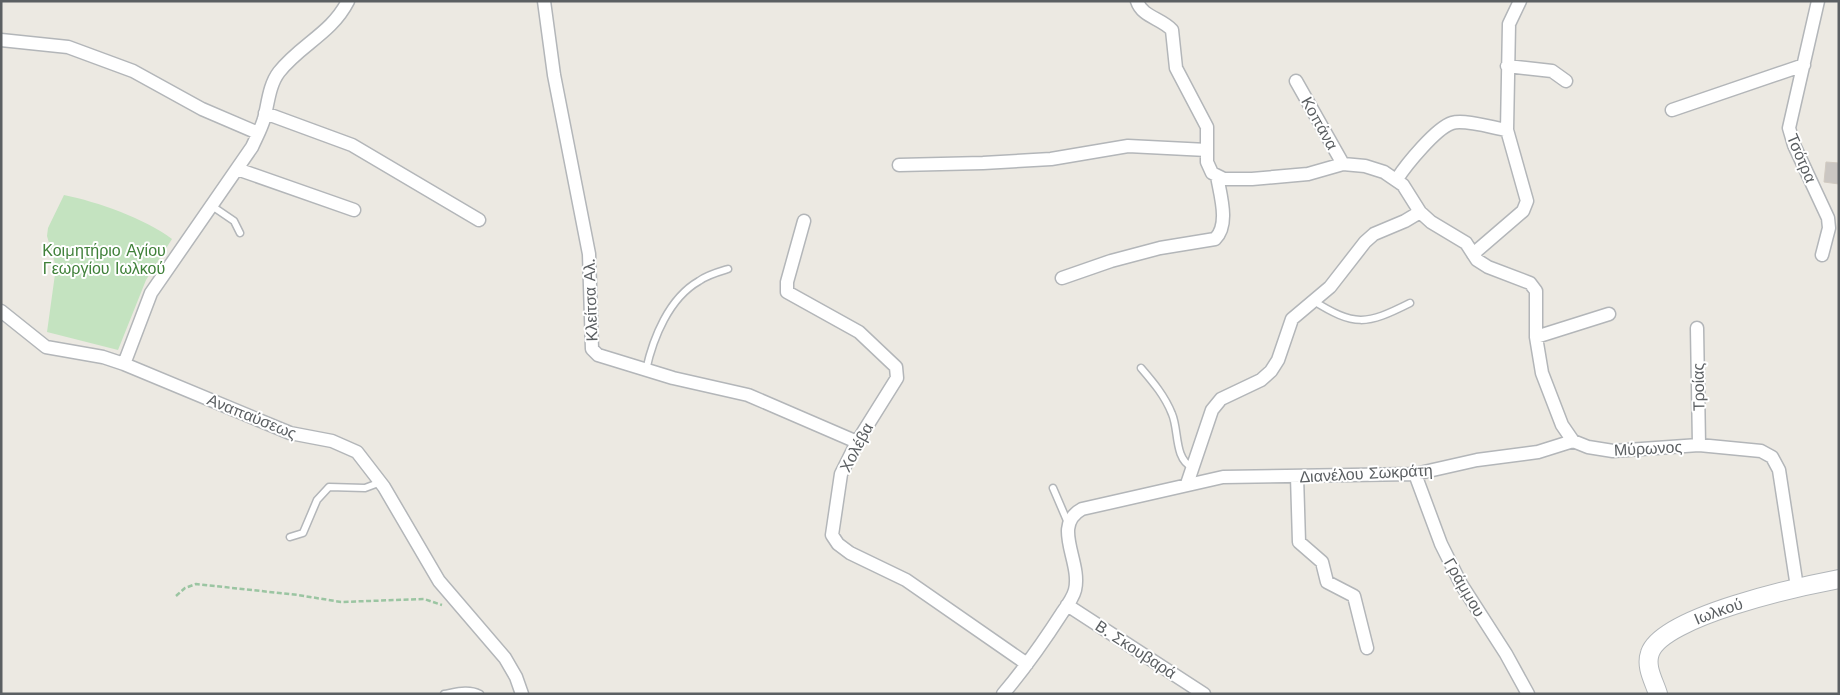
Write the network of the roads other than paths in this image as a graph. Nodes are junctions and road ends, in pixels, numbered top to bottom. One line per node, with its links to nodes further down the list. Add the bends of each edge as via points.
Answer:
1 (348, 1): 12 (street, via 330,28 277,74)
2 (544, 1): 40 (street, Κλείτσα Αλ., via 554,75 589,254 592,349 598,355)
3 (1137, 1): 15 (street, via 1142,11 1172,30 1176,68 1205,120)
4 (1520, 1): 8 (street, via 1509,24)
5 (1818, 1): 7 (street, Τσότρα)
6 (1, 40): 14 (street, via 68,47 133,71 202,109)
7 (1804, 65): 11 (street); 26 (street, Τσότρα, via 1790,117 1790,134)
8 (1507, 66): 10 (street, via 1552,71); 13 (street)
9 (1296, 81): 17 (street, Κοπάνα)
10 (1566, 81)
11 (1672, 110)
12 (265, 113): 14 (street); 24 (street, via 352,145)
13 (1507, 130): 20 (street, via 1452,123 1412,158); 28 (street, via 1527,201 1523,211)
14 (258, 133): 18 (street)
15 (1207, 150): 16 (street, via 1128,146 1051,158); 19 (street, via 1209,169)
16 (899, 164)
17 (1343, 164): 19 (street, via 1294,175 1231,179); 20 (street, via 1376,169)
18 (237, 169): 21 (street); 22 (street)
19 (1217, 176): 31 (street, via 1222,223 1221,232 1215,239 1160,248)
20 (1397, 179): 23 (street)
21 (212, 206): 27 (lane, via 234,221); 38 (street, via 151,293)
22 (354, 210)
23 (1420, 212): 28 (street, via 1437,227 1464,241); 32 (street, via 1374,234 1330,287)
24 (479, 220)
25 (804, 221): 42 (street, Χολέβα, via 787,292 852,326 898,369 897,378)
26 (1834, 230): 29 (street, Τσότρα)
27 (240, 233)
28 (1473, 254): 37 (street, via 1484,264 1521,278 1534,287)
29 (1822, 255)
30 (728, 269): 40 (lane, via 698,281 682,295 656,337)
31 (1062, 278)
32 (1312, 300): 33 (lane, via 1341,317 1366,320 1380,318); 44 (street, via 1292,319 1271,371 1214,406)
33 (1410, 303)
34 (1, 311): 38 (street, Αναπαύσεως, via 46,347)
35 (1609, 314): 37 (street)
36 (1697, 328): 43 (street, Τροίας)
37 (1536, 337): 41 (street, via 1539,362 1550,395)
38 (124, 364): 47 (street, Αναπαύσεως, via 290,433 347,446 364,460)
39 (1141, 368): 44 (lane, via 1167,401 1180,454)
40 (646, 370): 42 (street, Κλείτσα Αλ., via 748,395)
41 (1573, 441): 43 (street, Μύρωνος, via 1588,447 1623,451); 45 (street, Διανέλου Σωκράτη, via 1538,452 1477,460)
42 (858, 442): 56 (street, Χολέβα, via 839,481 831,530 834,540 850,553 906,580)
43 (1699, 446): 53 (street, Μύρωνος, via 1761,451 1776,460)
44 (1192, 467): 48 (street)
45 (1415, 474): 46 (street, Διανέλου Σωκράτη); 62 (street, Γράμμου, via 1441,544 1461,584)
46 (1297, 476): 48 (street, Διανέλου Σωκράτη, via 1237,476); 55 (street, via 1299,542 1322,562 1326,582 1354,596)
47 (381, 482): 51 (lane, via 365,488 329,487 316,500 303,533); 59 (street, Αναπαύσεως, via 427,563 505,658)
48 (1187, 484): 50 (street, Διανέλου Σωκράτη, via 1082,509)
49 (1053, 488): 50 (lane)
50 (1068, 523): 54 (street, via 1077,575 1075,591)
51 (290, 537)
52 (1839, 579): 53 (main road, Ιωλκού)
53 (1797, 587): 63 (main road, Ιωλκού, via 1702,617 1661,638 1651,650 1648,663)
54 (1067, 604): 56 (street); 61 (street, Β. Σκουβαρά)
55 (1367, 648)
56 (1027, 664): 60 (street)
57 (444, 694): 58 (lane, via 474,691)
58 (480, 694)
59 (522, 694)
60 (1003, 694)
61 (1204, 694)
62 (1528, 694)
63 (1658, 694)

